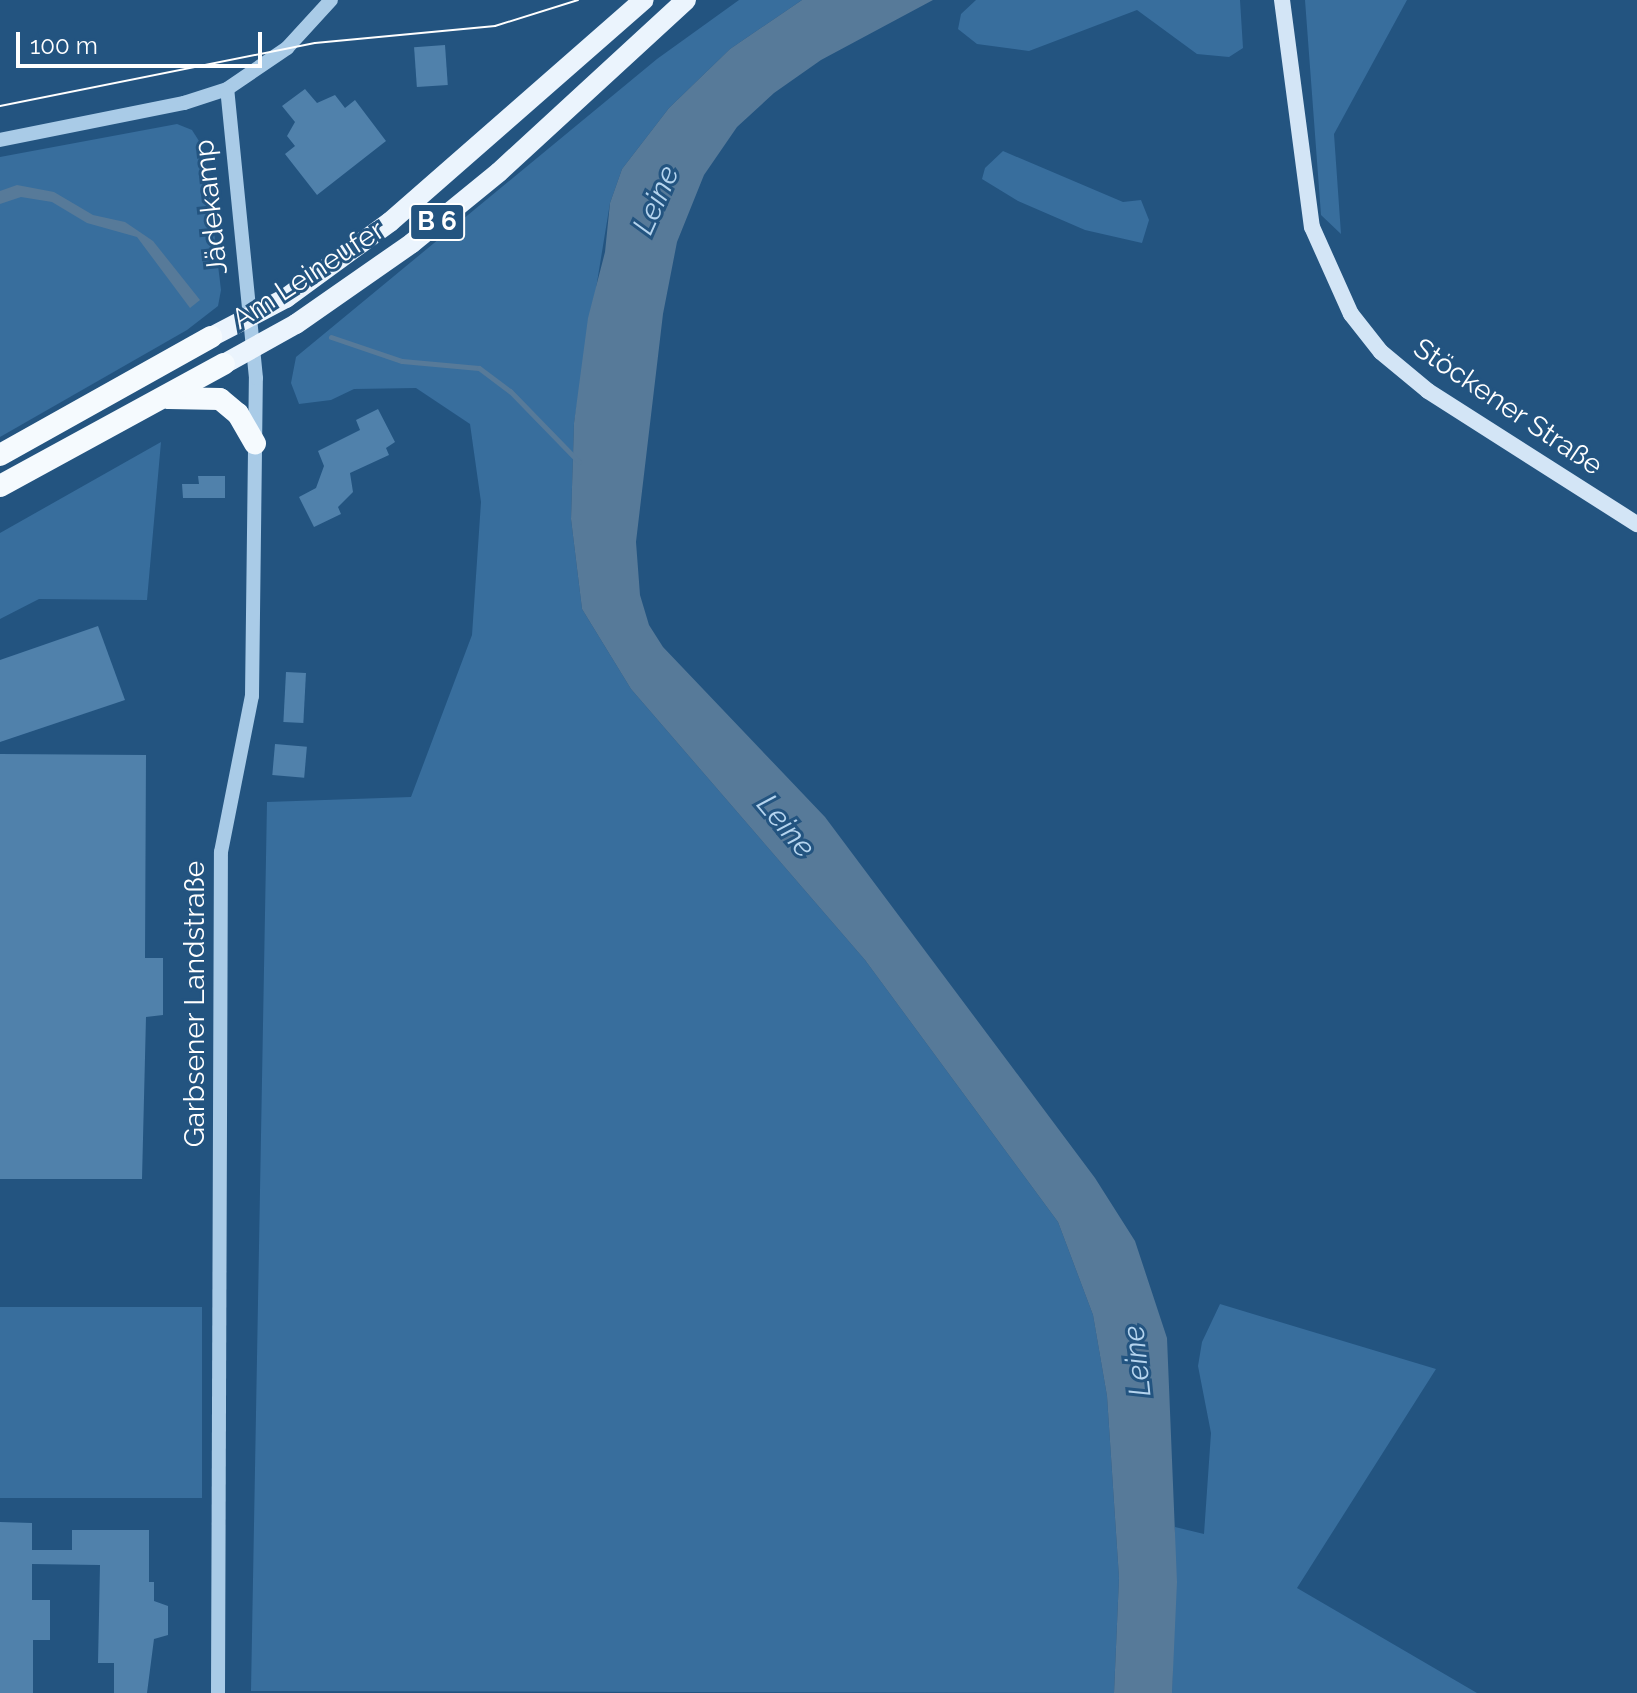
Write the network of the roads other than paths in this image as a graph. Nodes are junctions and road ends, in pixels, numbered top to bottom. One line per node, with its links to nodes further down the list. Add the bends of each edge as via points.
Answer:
1 (331, 0): 5 (street, Jädekamp, via 287,48)
2 (644, 0): 7 (main road, Am Leineufer / B 6, via 390,222)
3 (686, 0): 9 (main road, Am Leineufer / B 6, via 499,172 412,243)
4 (1282, 0): 15 (main road, Stöckener Straße, via 1312,227 1351,314 1381,352 1428,391)
5 (227, 89): 6 (street, Jädekamp, via 184,103); 7 (street, Jädekamp)
6 (0, 140)
7 (249, 318): 8 (main road, Am Leineufer / B 6); 9 (street, Garbsener Landstraße)
8 (211, 337): 13 (highway, Am Leineufer / B 6)
9 (254, 348): 10 (main road, Am Leineufer / B 6); 12 (street, Garbsener Landstraße)
10 (224, 364): 11 (highway, Am Leineufer / B 6)
11 (160, 399): 12 (highway, via 220,399 238,414); 14 (highway, Am Leineufer / B 6)
12 (255, 443): 16 (street, Garbsener Landstraße, via 252,696 221,852)
13 (0, 455)
14 (0, 486)
15 (1637, 524)
16 (218, 1693)

